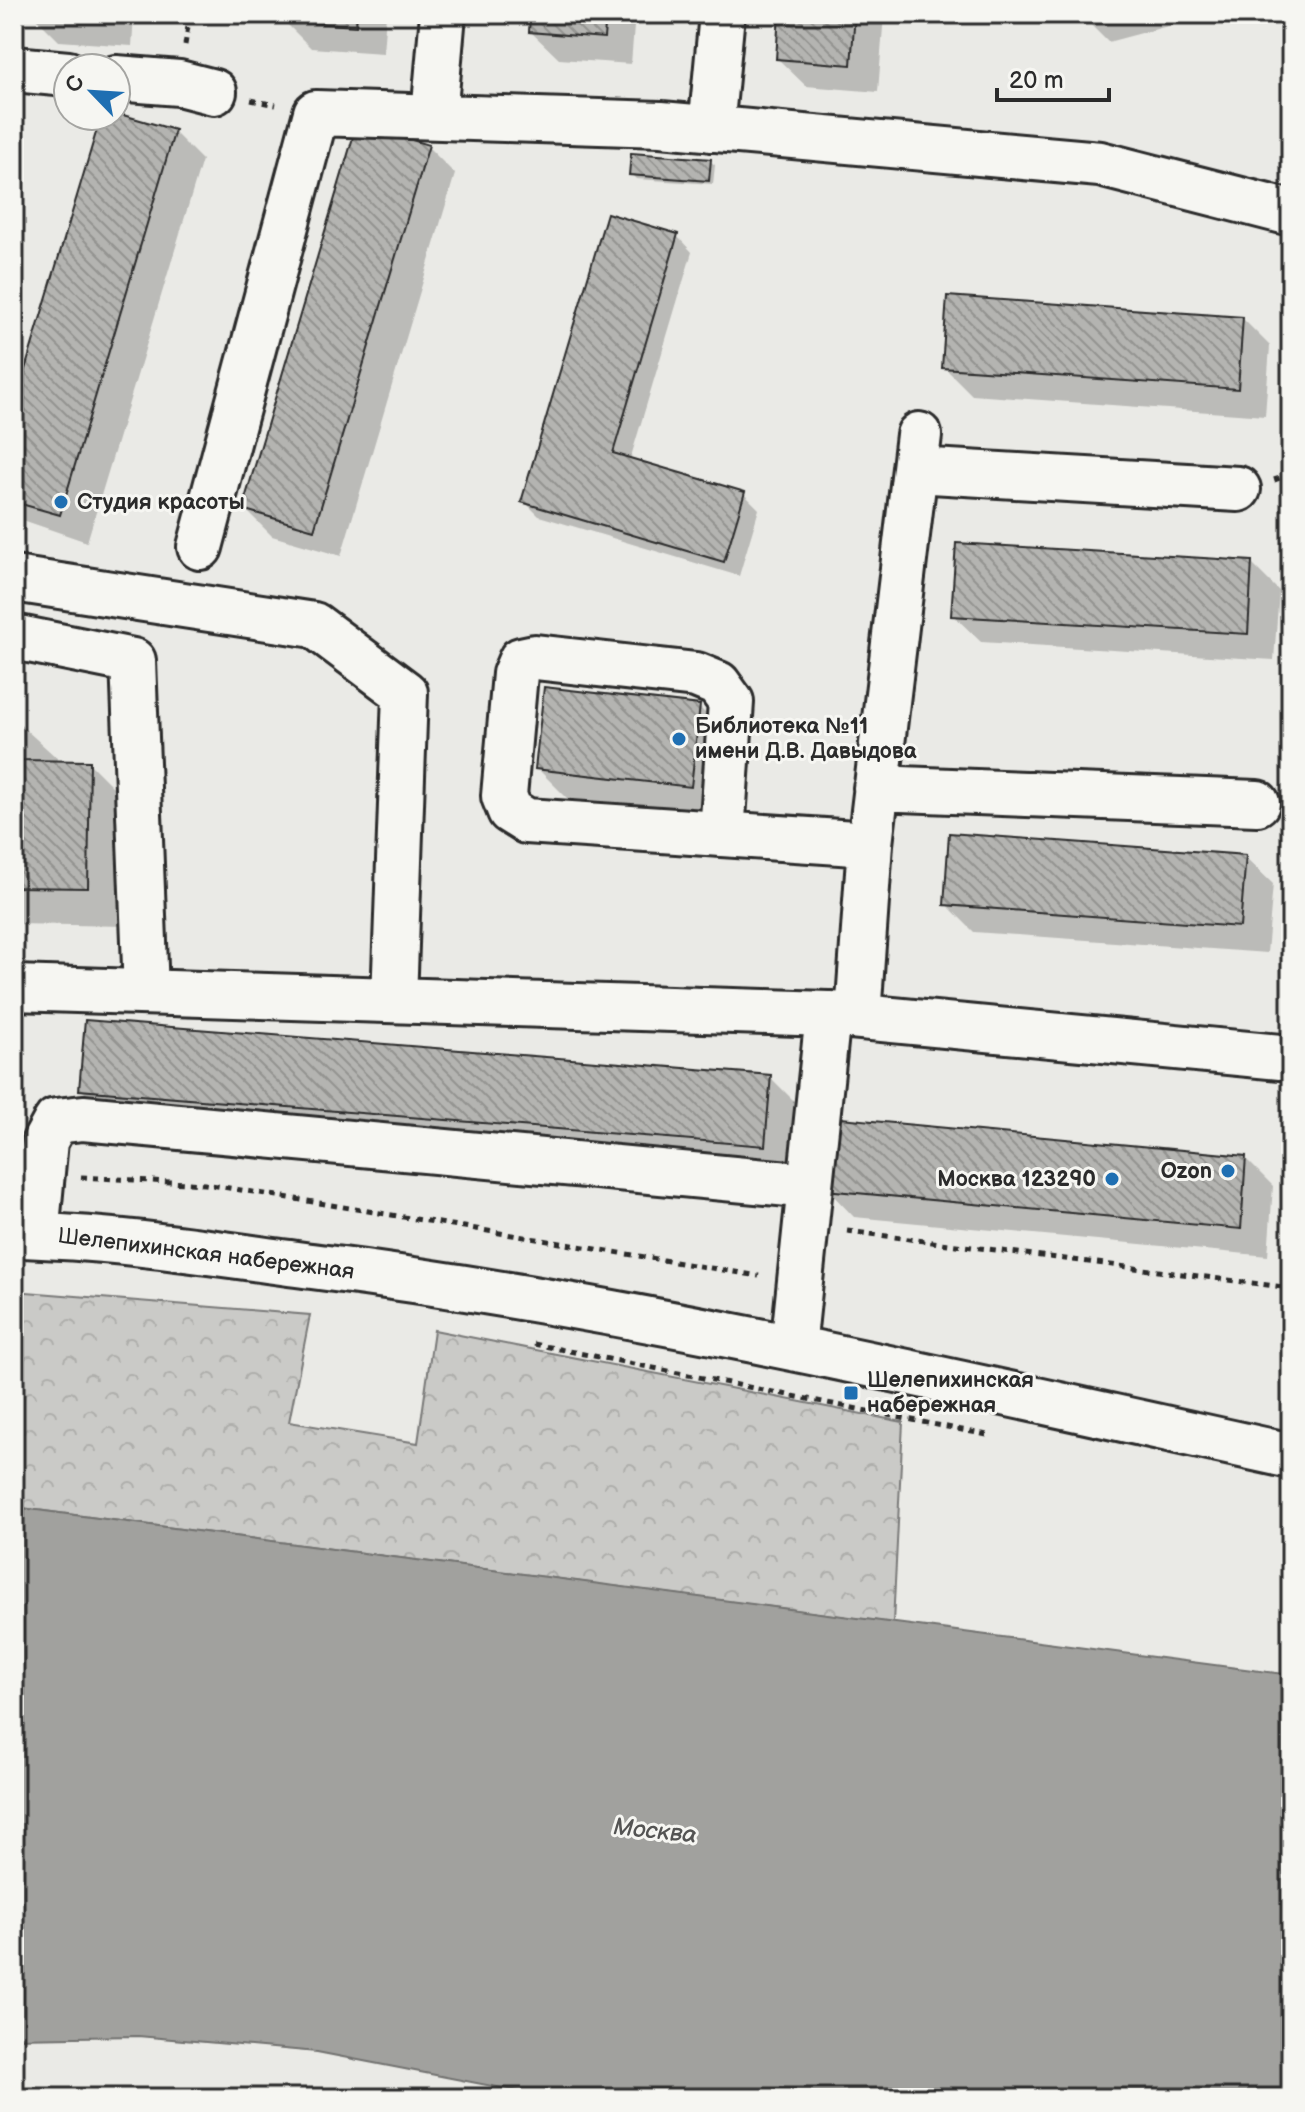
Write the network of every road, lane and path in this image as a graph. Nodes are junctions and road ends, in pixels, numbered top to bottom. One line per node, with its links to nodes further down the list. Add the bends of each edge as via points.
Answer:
1 (443, 14): 8 (street)
2 (722, 14): 9 (street)
3 (14, 69): 4 (street)
4 (52, 73)
5 (132, 79): 6 (street)
6 (214, 92): 7 (path)
7 (316, 113): 8 (street); 12 (street)
8 (434, 116): 9 (street)
9 (711, 129): 10 (street, via 1100,164)
10 (1291, 213)
11 (1238, 489): 15 (street, via 917,452)
12 (200, 547)
13 (14, 579): 21 (street, via 314,625 405,693)
14 (14, 637): 20 (street, via 133,661)
15 (876, 788): 16 (street); 18 (street)
16 (1257, 803)
17 (722, 834): 17 (street, via 526,821 510,811 504,796 515,674 521,660 535,657 696,675 718,684 731,702); 18 (street)
18 (870, 844): 22 (street)
19 (14, 988): 20 (street)
20 (146, 992): 21 (street)
21 (394, 1000): 22 (street)
22 (843, 1015): 23 (street); 25 (street)
23 (1291, 1058)
24 (41, 1175): 25 (street, via 45,1141 56,1121 83,1118); 26 (street); 27 (path, via 205,1184)
25 (808, 1206): 27 (street); 28 (path)
26 (25, 1235): 30 (street, Шелепихинская набережная, via 80,1236 441,1283)
27 (800, 1281): 30 (street)
28 (1291, 1288)
29 (531, 1344): 31 (path)
30 (793, 1348): 32 (street, Шелепихинская набережная)
31 (992, 1436)
32 (1291, 1456)
33 (14, 2093): 34 (path)
34 (119, 2098)
35 (337, 2098): 36 (path)
36 (349, 2098)

